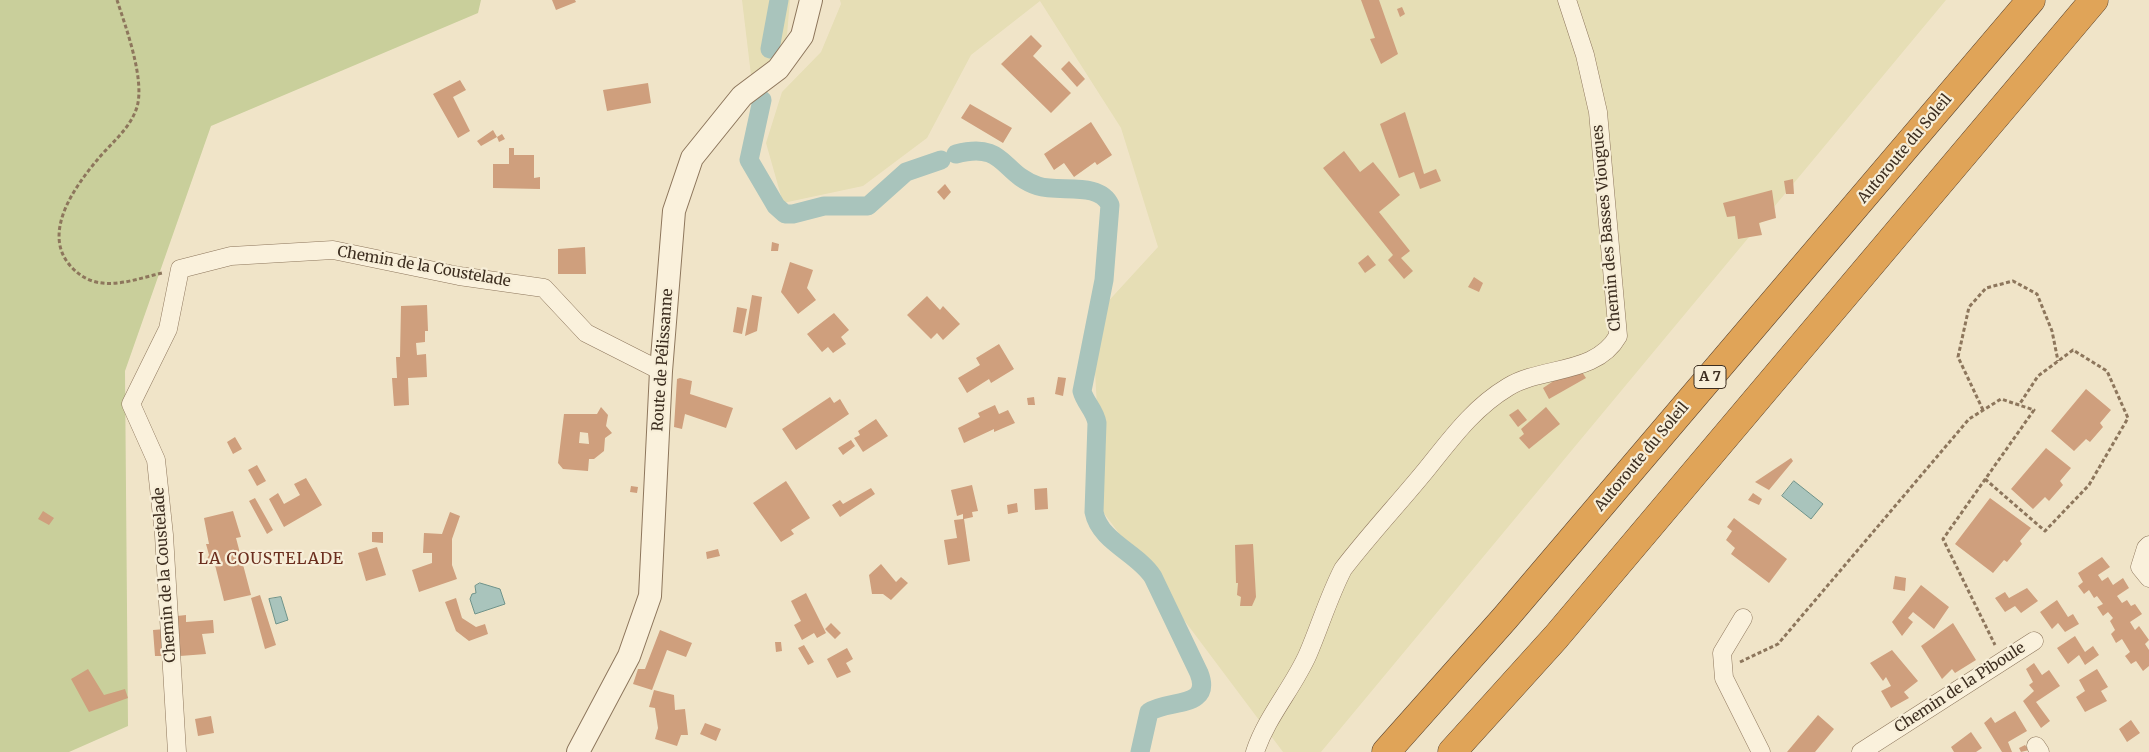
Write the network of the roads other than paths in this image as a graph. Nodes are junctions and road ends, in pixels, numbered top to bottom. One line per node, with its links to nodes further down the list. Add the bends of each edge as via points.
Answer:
1 (811, 0): 5 (street, Route de Pélissanne, via 802,36 778,70 742,96 692,158 674,211)
2 (1567, 0): 12 (street, Chemin des Basses Viougues, via 1585,55 1598,112 1618,336 1612,346 1591,360 1509,386 1460,426 1343,569 1332,589 1308,654)
3 (2032, 0): 13 (highway, Autoroute du Soleil / A 7, via 1505,618)
4 (2094, 0): 14 (highway, via 1556,638)
5 (661, 371): 10 (street, Chemin de la Coustelade, via 586,333 544,288 459,276 333,250 231,256 180,269 168,329 131,404 156,460 164,536); 11 (street, Route de Pélissanne, via 650,596 629,656)
6 (2149, 545): 7 (street, via 2140,567)
7 (2149, 578)
8 (1744, 618): 15 (street, via 1722,653 1724,678)
9 (2034, 641): 16 (street, Chemin de la Piboule)
10 (177, 752)
11 (578, 752)
12 (1255, 752)
13 (1386, 752)
14 (1452, 752)
15 (1761, 752)
16 (1861, 752)

